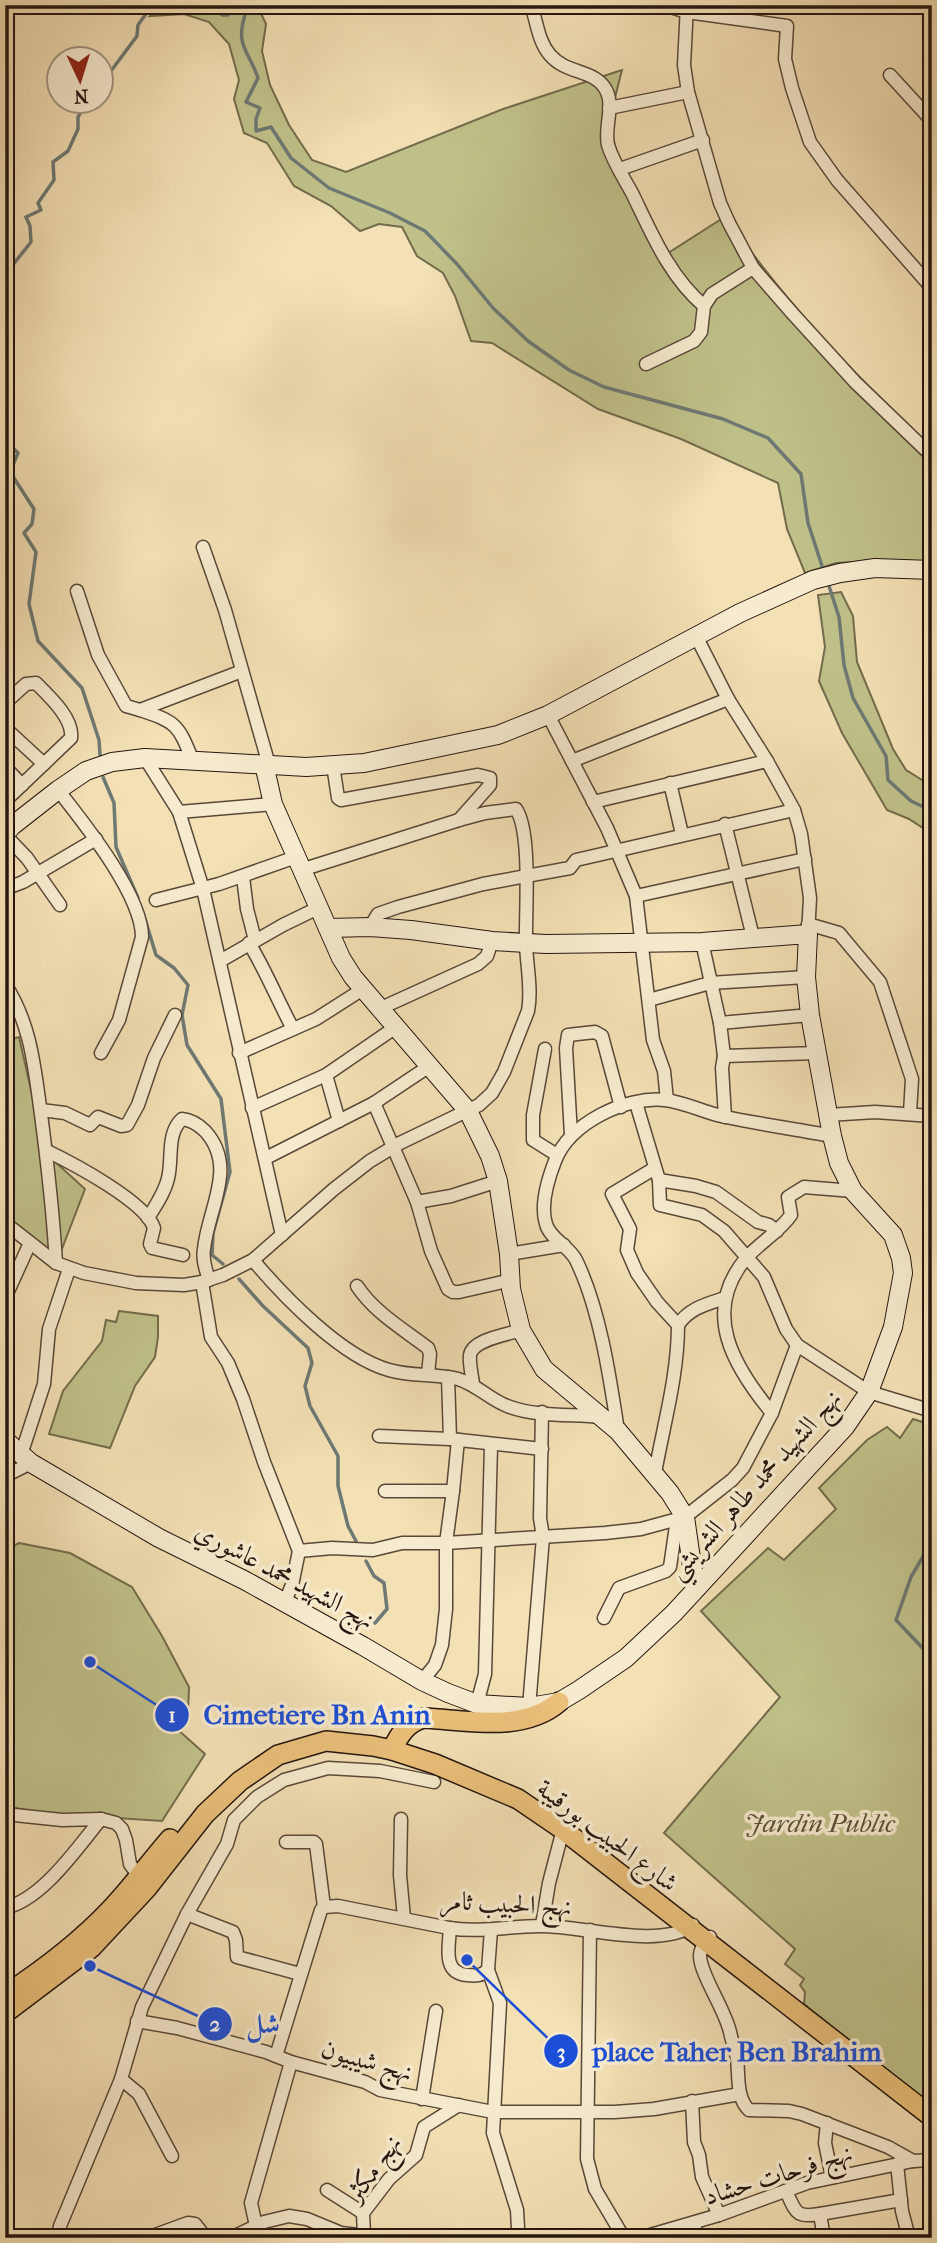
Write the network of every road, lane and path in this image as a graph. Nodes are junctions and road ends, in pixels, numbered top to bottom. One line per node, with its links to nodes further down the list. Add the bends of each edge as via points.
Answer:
1 (531, 5): 6 (street, via 550,55 563,67 599,80 608,94)
2 (664, 5): 3 (street)
3 (687, 8): 5 (street, via 684,65); 11 (street, via 786,26 785,58 810,142 837,180)
4 (890, 75): 7 (street)
5 (688, 92): 6 (street); 8 (street)
6 (609, 108): 9 (street, via 606,133)
7 (932, 121)
8 (703, 140): 9 (street); 10 (street, via 720,203)
9 (620, 169): 12 (street, via 663,256 686,291)
10 (753, 268): 12 (street, via 712,295); 14 (street, via 855,382)
11 (932, 288)
12 (704, 306): 13 (street, via 699,337)
13 (646, 364)
14 (932, 456)
15 (203, 547): 19 (street)
16 (932, 570): 18 (street, via 875,568 813,580)
17 (77, 592): 22 (street, via 109,678 126,706)
18 (695, 636): 20 (street); 23 (street)
19 (242, 671): 22 (street); 30 (street)
20 (727, 699): 27 (street); 28 (street)
21 (5, 703): 29 (street, via 26,684 36,683 64,716 71,738)
22 (140, 710): 26 (street, via 177,726)
23 (548, 716): 27 (street); 31 (street, via 477,740 365,763)
24 (5, 728): 29 (street)
25 (145, 758): 26 (street); 35 (street, via 86,771); 40 (street)
26 (192, 759): 30 (street)
27 (572, 761): 37 (street)
28 (767, 761): 33 (street); 39 (street)
29 (44, 764): 34 (street)
30 (266, 764): 31 (street); 38 (street)
31 (333, 765): 41 (street, via 341,800 478,775 490,778 490,785)
32 (5, 767): 34 (street)
33 (670, 783): 37 (street); 44 (street)
34 (22, 785): 36 (street)
35 (58, 790): 43 (street); 45 (street)
36 (5, 802)
37 (593, 802): 46 (street)
38 (273, 804): 40 (street); 48 (street)
39 (794, 810): 42 (street); 47 (street)
40 (179, 812): 54 (street)
41 (459, 820): 48 (street); 50 (street, via 516,809)
42 (724, 824): 44 (street); 51 (street)
43 (5, 834): 49 (street)
44 (682, 834): 46 (street)
45 (96, 839): 49 (street); 81 (street, via 137,908 142,928 119,1020)
46 (617, 850): 50 (street, via 576,860 570,869); 55 (street)
47 (805, 859): 51 (street); 61 (street)
48 (299, 863): 52 (street); 58 (street)
49 (38, 872): 53 (street); 57 (street)
50 (527, 875): 59 (street, via 398,906 378,914); 67 (street)
51 (737, 875): 55 (street); 62 (street)
52 (243, 877): 54 (street); 64 (street)
53 (5, 889)
54 (203, 889): 56 (street); 68 (street)
55 (636, 896): 65 (street)
56 (156, 900)
57 (60, 905)
58 (318, 908): 60 (street); 64 (street)
59 (370, 927): 60 (street); 63 (street)
60 (328, 928): 72 (street, via 341,958)
61 (808, 929): 62 (street); 69 (street, نهج الشهيد محمد طاهر الشريشي); 94 (street, via 839,933 883,987 912,1079)
62 (753, 937): 66 (street)
63 (492, 941): 67 (street); 74 (street, via 487,956 478,964)
64 (252, 942): 68 (street); 79 (street)
65 (640, 942): 66 (street); 67 (street); 73 (street)
66 (702, 942): 70 (street)
67 (526, 943): 93 (street, via 528,1011 492,1093)
68 (220, 961): 82 (street)
69 (806, 977): 70 (street); 76 (street, نهج الشهيد محمد طاهر الشريشي)
70 (710, 983): 73 (street); 77 (street)
71 (5, 985): 92 (street, via 30,1037)
72 (363, 989): 74 (street); 79 (street)
73 (649, 1000): 87 (street)
74 (381, 1008): 78 (street)
75 (175, 1015): 92 (street, via 127,1125 98,1117 90,1125 65,1113)
76 (810, 1015): 77 (street); 83 (street, نهج الشهيد محمد طاهر الشريشي)
77 (720, 1023): 84 (street)
78 (396, 1027): 85 (street); 86 (street)
79 (293, 1029): 82 (street)
80 (545, 1049): 103 (street, via 533,1115 534,1140)
81 (101, 1053)
82 (239, 1053): 91 (street)
83 (818, 1053): 84 (street); 95 (street, نهج الشهيد محمد طاهر الشريشي)
84 (724, 1056): 97 (street)
85 (430, 1065): 89 (street); 93 (street)
86 (326, 1075): 91 (street); 98 (street)
87 (667, 1100): 88 (street); 97 (street)
88 (636, 1102): 90 (street); 105 (street)
89 (374, 1103): 98 (street); 101 (street)
90 (621, 1107): 99 (street, via 584,1123); 99 (street, via 602,1036 594,1032 568,1035)
91 (252, 1108): 104 (street)
92 (41, 1110): 102 (street)
93 (468, 1111): 101 (street); 106 (street)
94 (910, 1113): 95 (street); 96 (street)
95 (828, 1115): 100 (street, نهج الشهيد محمد طاهر الشريشي)
96 (932, 1116)
97 (725, 1117): 100 (street)
98 (339, 1121): 104 (street)
99 (571, 1135): 103 (street)
100 (832, 1136): 107 (street, نهج الشهيد محمد طاهر الشريشي)
101 (393, 1146): 108 (street); 112 (street)
102 (47, 1151): 109 (street, via 128,1199); 119 (street)
103 (557, 1155): 114 (street, via 544,1213 547,1227)
104 (266, 1158): 112 (street)
105 (657, 1174): 111 (street, via 716,1192); 117 (street, via 660,1205 702,1215); 126 (street, via 612,1194 630,1229 627,1250 638,1273)
106 (498, 1181): 108 (street); 115 (street)
107 (853, 1191): 111 (street, via 798,1188 788,1197 790,1215); 132 (street, نهج الشهيد محمد طاهر الشريشي, via 893,1235 903,1273 892,1328)
108 (416, 1202): 121 (street, via 448,1289 459,1292)
109 (148, 1218): 116 (street, via 154,1228 151,1246); 122 (street, via 166,1184 175,1129 182,1119 190,1120 214,1141 222,1164 203,1252)
110 (6, 1227): 113 (street)
111 (777, 1231): 117 (street)
112 (282, 1235): 118 (street)
113 (30, 1242): 119 (street); 124 (street)
114 (564, 1245): 115 (street); 137 (street, via 587,1287)
115 (509, 1254): 121 (street)
116 (183, 1255)
117 (748, 1257): 125 (street); 128 (street, via 769,1287)
118 (253, 1260): 122 (street); 129 (street, via 297,1308 360,1357 391,1371)
119 (56, 1263): 120 (street)
120 (69, 1269): 122 (street, via 136,1283); 143 (street, via 49,1329 44,1384)
121 (511, 1280): 127 (street)
122 (206, 1281): 152 (street, via 211,1336 243,1399)
123 (357, 1286): 129 (street, via 428,1348)
124 (5, 1298)
125 (725, 1298): 126 (street, via 694,1309); 135 (street, via 724,1325 735,1360)
126 (678, 1325): 144 (street, via 673,1389)
127 (521, 1330): 131 (street, via 473,1347); 136 (street, via 544,1369)
128 (797, 1345): 132 (street); 135 (street)
129 (428, 1374): 130 (street)
130 (448, 1377): 131 (street); 140 (street)
131 (474, 1384): 134 (street, via 507,1406)
132 (869, 1392): 133 (street); 155 (street, نهج الشهيد محمد طاهر الشريشي, via 837,1436)
133 (932, 1410)
134 (542, 1412): 136 (street); 142 (street)
135 (772, 1413): 148 (street, via 743,1468)
136 (601, 1417): 137 (street)
137 (618, 1431): 144 (street)
138 (379, 1436): 140 (street)
139 (5, 1440): 143 (street, نهج الشهيد محمد عاشوري)
140 (454, 1440): 141 (street); 147 (street)
141 (491, 1445): 142 (street); 150 (street)
142 (542, 1449): 149 (street)
143 (26, 1459): 145 (street); 156 (street, نهج الشهيد محمد عاشوري, via 159,1538)
144 (655, 1473): 148 (street)
145 (5, 1476)
146 (385, 1491): 147 (street)
147 (453, 1491): 151 (street)
148 (681, 1518): 149 (street, via 641,1528); 153 (street, via 689,1532); 154 (street)
149 (543, 1537): 150 (street); 161 (street)
150 (489, 1540): 151 (street); 160 (street, via 485,1674)
151 (446, 1543): 152 (street, via 402,1543 373,1550); 158 (street, via 442,1645 435,1665)
152 (299, 1550): 156 (street)
153 (692, 1566): 154 (street); 155 (street)
154 (670, 1567): 157 (street, via 619,1588)
155 (697, 1587): 159 (street, نهج الشهيد محمد طاهر الشريشي, via 626,1658)
156 (284, 1604): 158 (street, نهج الشهيد محمد عاشوري)
157 (604, 1618)
158 (422, 1681): 160 (street, نهج الشهيد محمد عاشوري)
159 (559, 1702): 161 (street, نهج الشهيد محمد عاشوري); 162 (main road, via 538,1716 514,1720 415,1720)
160 (477, 1704): 161 (street, نهج الشهيد محمد عاشوري)
161 (529, 1707)
162 (395, 1744): 167 (main road, شارع الحبيب بورقيبة, via 464,1764 523,1790); 169 (main road, شارع الحبيب بورقيبة, via 363,1732 324,1732 258,1752 223,1780)
163 (434, 1782): 172 (street, via 343,1768 284,1780 257,1797 234,1820 228,1844)
164 (5, 1814): 165 (street)
165 (102, 1819): 169 (street, via 122,1829 130,1864); 170 (street, via 31,1896)
166 (401, 1819): 173 (street)
167 (564, 1824): 174 (street); 175 (main road, شارع الحبيب بورقيبة)
168 (286, 1842): 171 (street, via 316,1844)
169 (143, 1882): 182 (main road, شارع الحبيب بورقيبة, via 57,1958); 184 (main road, شارع الحبيب بورقيبة, via 91,1948)
170 (5, 1908)
171 (324, 1908): 173 (street, نهج الحبيب ثامر, via 338,1906); 181 (street)
172 (187, 1914): 181 (street, via 233,1932 235,1954 241,1960); 185 (street)
173 (404, 1918): 176 (street, نهج الحبيب ثامر)
174 (542, 1925): 177 (street, نهج الحبيب ثامر); 178 (street, نهج الحبيب ثامر)
175 (692, 1925): 178 (street, نهج الحبيب ثامر, via 657,1936); 179 (main road, شارع الحبيب بورقيبة)
176 (450, 1928): 177 (street, نهج الحبيب ثامر); 180 (street, via 452,1970 477,1976)
177 (491, 1930): 180 (street)
178 (590, 1930): 195 (street)
179 (708, 1939): 189 (street, via 700,1952 701,1964 726,2016); 193 (main road, شارع الحبيب بورقيبة); 196 (main road, شارع الحبيب بورقيبة)
180 (488, 1970): 194 (street, via 499,2003)
181 (300, 1975): 186 (street)
182 (5, 1995)
183 (436, 2011): 190 (street)
184 (5, 2013)
185 (137, 2021): 186 (street, نهج شيبيون); 188 (street)
186 (276, 2056): 187 (street, نهج شيبيون)
187 (290, 2062): 190 (street, نهج شيبيون); 210 (street, via 251,2203)
188 (121, 2080): 198 (street, via 139,2094); 212 (street)
189 (740, 2094): 191 (street, نهج شيبيون); 197 (street, via 749,2110 789,2111)
190 (422, 2099): 192 (street, نهج شيبيون)
191 (692, 2101): 195 (street, نهج شيبيون); 208 (street, via 702,2177)
192 (459, 2105): 194 (street, نهج شيبيون); 206 (street, نهج مكثر, via 424,2127 416,2155 389,2179)
193 (932, 2109)
194 (493, 2112): 195 (street, نهج شيبيون); 217 (street, via 494,2143 518,2219)
195 (589, 2112): 218 (street, via 591,2177)
196 (932, 2117)
197 (827, 2123): 200 (street); 202 (street, via 825,2143)
198 (172, 2155)
199 (932, 2160): 200 (street, نهج فرحات حشاد)
200 (913, 2161): 201 (street, نهج فرحات حشاد)
201 (897, 2164): 202 (street, نهج فرحات حشاد); 205 (street)
202 (832, 2177): 204 (street, نهج فرحات حشاد)
203 (327, 2190): 206 (street)
204 (786, 2191): 207 (street, via 801,2216); 208 (street, نهج فرحات حشاد)
205 (901, 2200): 207 (street); 222 (street)
206 (363, 2213): 211 (street, نهج مكثر)
207 (820, 2214): 221 (street)
208 (719, 2216): 209 (street, نهج فرحات حشاد)
209 (693, 2224): 219 (street, نهج فرحات حشاد); 220 (street)
210 (254, 2231): 211 (street, via 273,2219 289,2216 341,2233); 215 (street)
211 (364, 2235): 216 (street)
212 (58, 2238)
213 (147, 2238): 214 (street, via 188,2223 195,2224)
214 (206, 2238)
215 (231, 2238)
216 (384, 2238)
217 (515, 2238)
218 (624, 2238)
219 (640, 2238)
220 (699, 2238)
221 (824, 2238)
222 (909, 2238)

